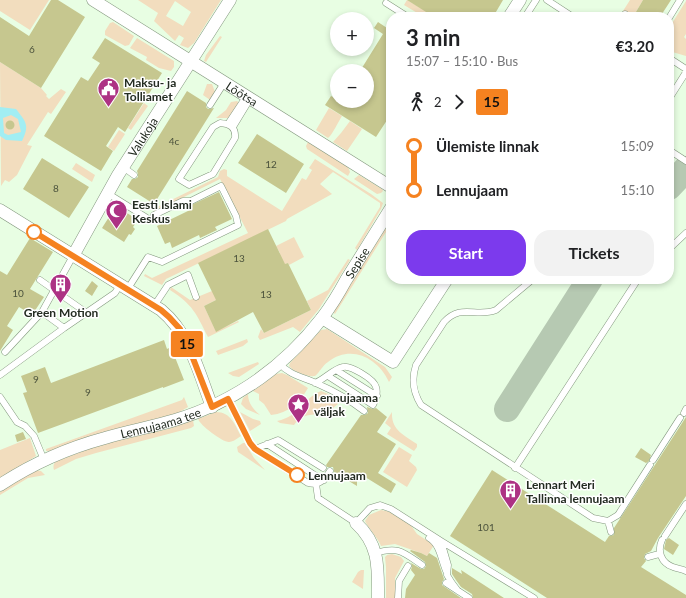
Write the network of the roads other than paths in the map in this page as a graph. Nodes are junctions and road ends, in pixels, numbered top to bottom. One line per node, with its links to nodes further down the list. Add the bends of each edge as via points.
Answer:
1 (92, 0): 14 (street, Lõõtsa)
2 (230, 0): 14 (street, Valukoja)
3 (520, 0): 10 (street)
4 (536, 0): 11 (lane)
5 (547, 0): 8 (lane)
6 (680, 0): 13 (lane)
7 (386, 3): 9 (lane)
8 (563, 10): 12 (lane)
9 (400, 12)
10 (512, 12)
11 (528, 12)
12 (566, 12)
13 (673, 12)
14 (191, 62): 17 (street, Lõõtsa); 24 (street, Valukoja)
15 (674, 62): 16 (lane)
16 (686, 71): 18 (lane)
17 (224, 83): 19 (street, Lõõtsa); 20 (lane)
18 (674, 91)
19 (248, 98): 21 (lane); 26 (street, Lõõtsa)
20 (210, 105)
21 (231, 126): 21 (lane, via 220,123 212,127 179,179 189,185 213,174 235,138)
22 (674, 153): 23 (lane)
23 (686, 161)
24 (122, 167): 25 (lane); 27 (street, Valukoja)
25 (134, 175)
26 (386, 184)
27 (107, 193): 31 (lane); 34 (street, Valukoja)
28 (0, 210): 34 (street)
29 (154, 215): 39 (lane, via 221,186 238,225 162,262 148,257)
30 (386, 216): 45 (street, Sepise)
31 (147, 218)
32 (686, 233): 33 (lane)
33 (674, 244)
34 (73, 256): 39 (street); 40 (lane)
35 (40, 280): 40 (lane)
36 (444, 284): 45 (street, via 393,362)
37 (527, 284): 63 (lane, via 496,310 483,313 458,312 449,316 416,365 412,381 421,406)
38 (635, 284): 63 (lane)
39 (123, 287): 42 (street); 46 (lane)
40 (54, 290): 43 (lane); 44 (lane)
41 (196, 297): 42 (lane, via 188,275 168,285)
42 (154, 306): 56 (street, via 180,329)
43 (84, 310)
44 (42, 312): 46 (lane); 47 (lane)
45 (322, 318): 48 (street, Lennujaama tee)
46 (64, 328): 50 (lane)
47 (5, 352)
48 (279, 363): 52 (lane, via 300,378); 55 (street, Lennujaama tee, via 270,372)
49 (336, 370): 51 (lane); 53 (lane); 53 (lane, via 343,366 351,367 374,381)
50 (1, 372)
51 (328, 376): 52 (lane); 53 (lane, via 373,405)
52 (315, 382): 57 (lane)
53 (377, 396)
54 (0, 397): 61 (lane, via 17,422 34,436)
55 (228, 399): 56 (street, Lennujaama tee); 60 (lane)
56 (212, 407): 61 (street, Lennujaama tee, via 164,424 103,438)
57 (364, 411)
58 (683, 413): 69 (lane, via 618,515)
59 (267, 444): 60 (lane); 62 (lane, via 278,440); 65 (lane)
60 (255, 449): 66 (lane, via 308,482)
61 (44, 460): 67 (street, Lennujaama tee)
62 (324, 468)
63 (515, 468): 69 (lane, via 593,518)
64 (330, 471): 65 (lane)
65 (324, 480): 66 (lane)
66 (316, 484): 70 (lane, via 318,498)
67 (0, 485)
68 (686, 504): 75 (lane, via 664,538)
69 (608, 521): 72 (lane)
70 (356, 523): 71 (lane, via 370,508 380,505); 74 (street, via 369,538)
71 (414, 524): 73 (lane); 80 (lane, via 437,545)
72 (611, 532)
73 (441, 541): 80 (lane, via 448,564); 86 (lane)
74 (375, 553): 77 (lane, via 396,550); 83 (street, via 378,565)
75 (660, 554): 76 (lane); 79 (lane, via 669,566)
76 (648, 557)
77 (422, 564)
78 (408, 566): 84 (lane, via 399,581)
79 (686, 571)
80 (447, 574): 82 (lane)
81 (446, 583): 82 (lane)
82 (458, 591): 85 (lane)
83 (378, 598)
84 (398, 598)
85 (469, 598)
86 (534, 598)

